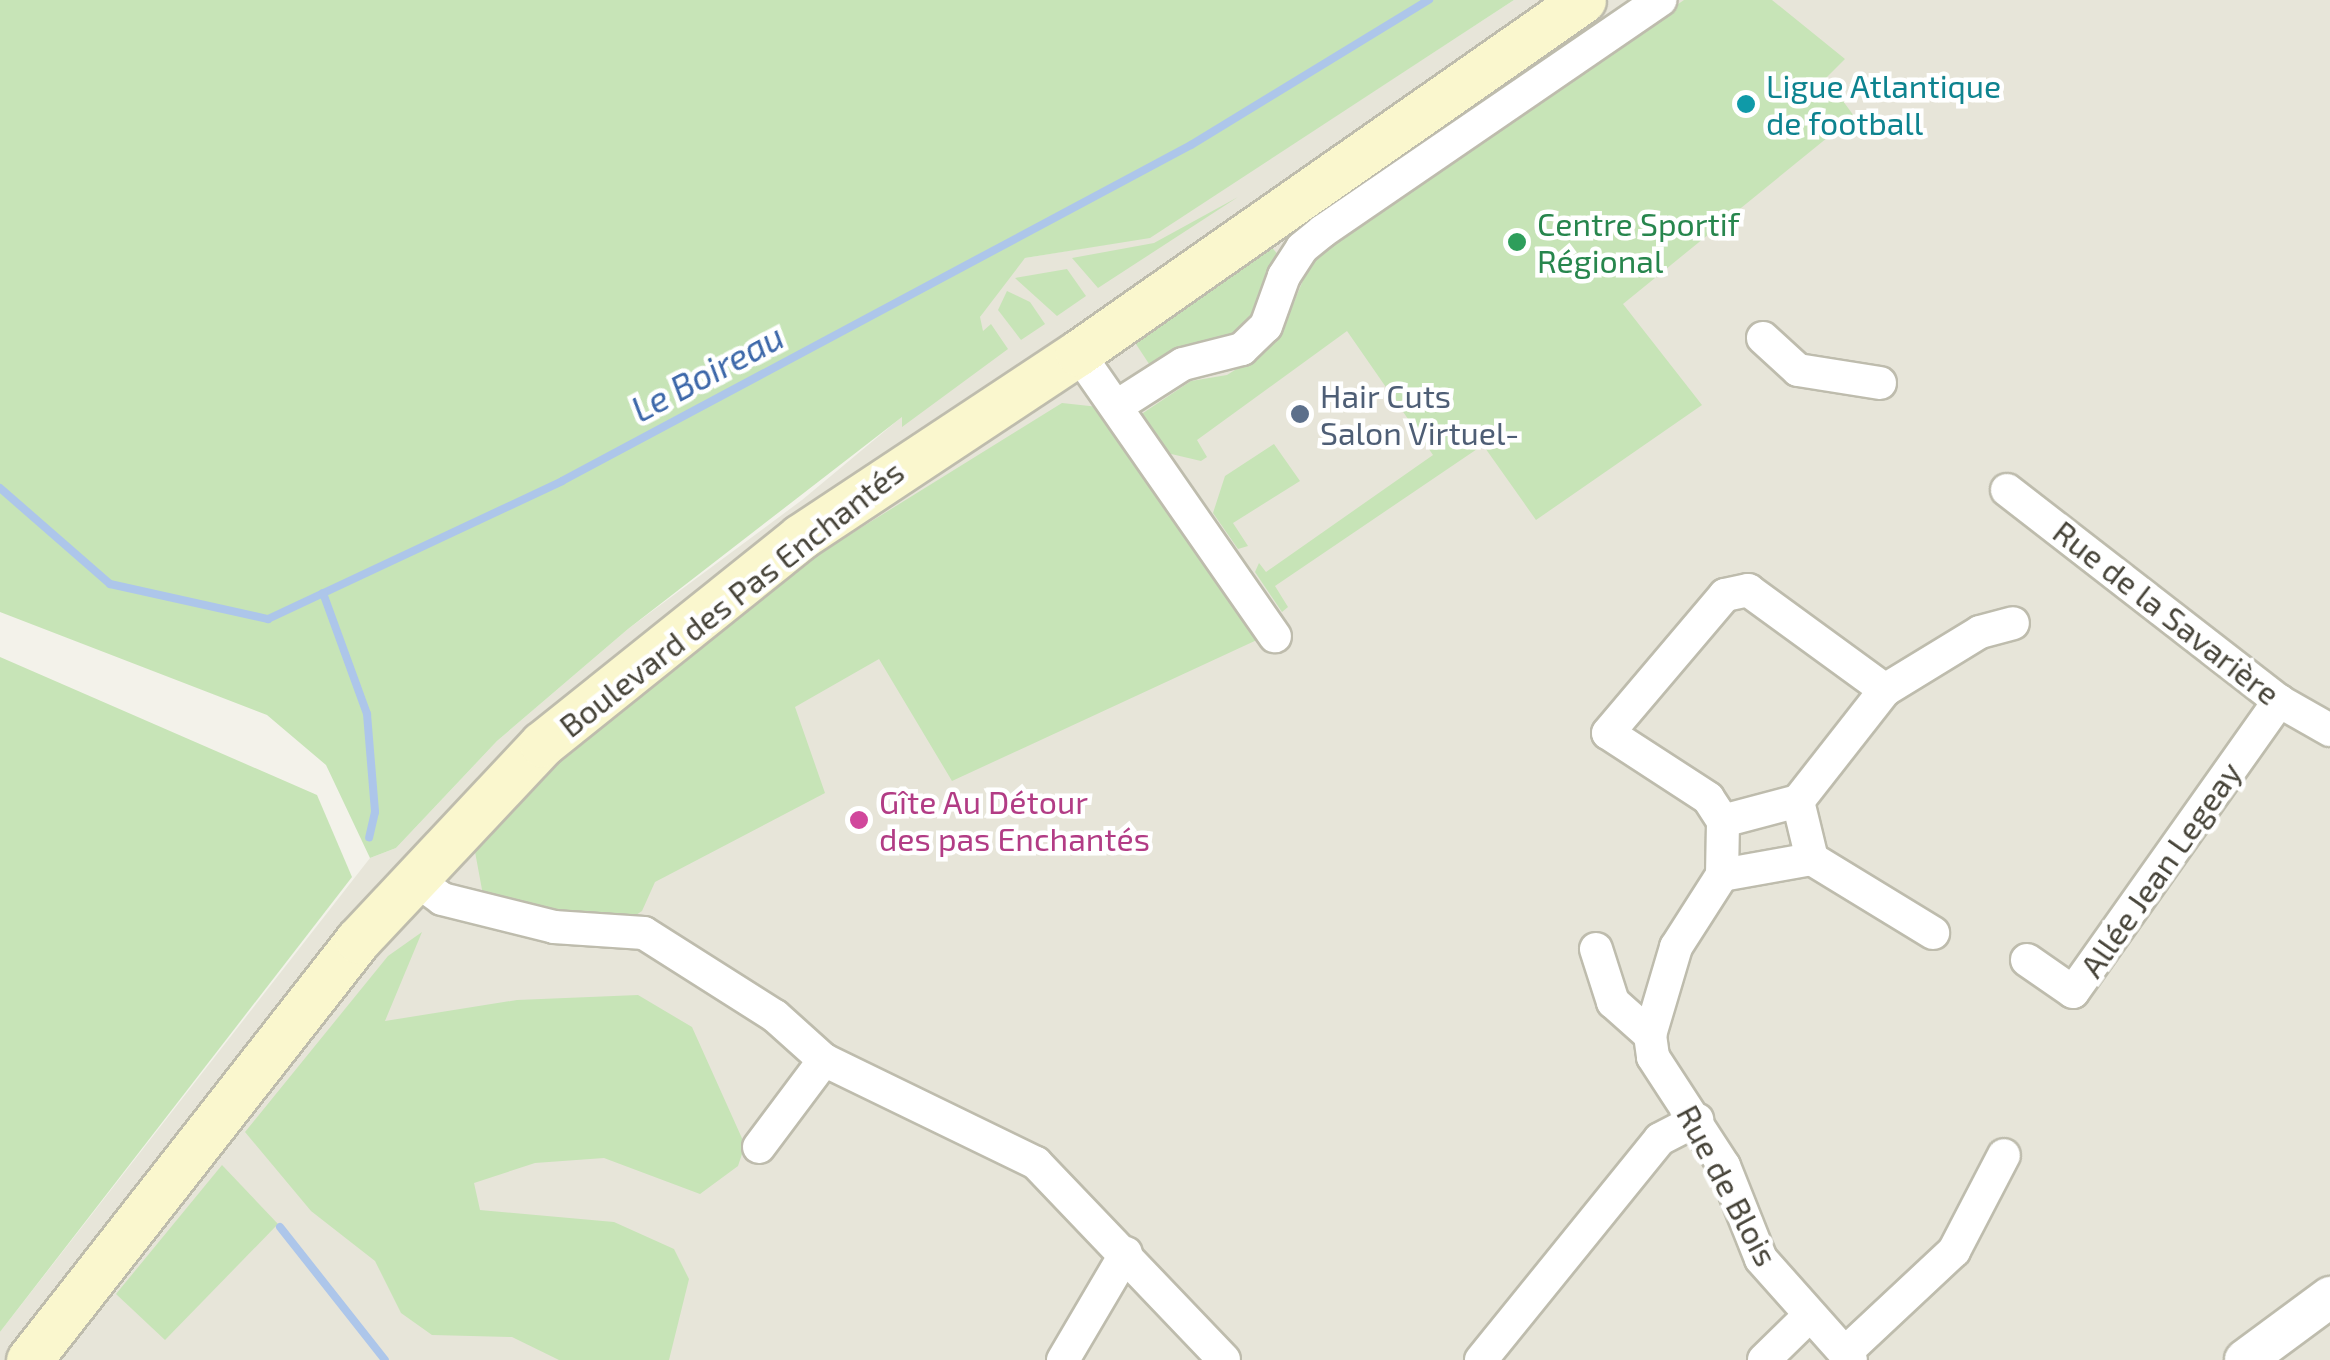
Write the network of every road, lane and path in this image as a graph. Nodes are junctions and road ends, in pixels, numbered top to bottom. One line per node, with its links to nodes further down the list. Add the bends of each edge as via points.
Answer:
1 (1583, 0): 4 (main road, Boulevard des Pas Enchantés)
2 (1660, 0): 6 (street, via 1323,231 1284,276 1256,338 1228,355 1168,371)
3 (1763, 338): 5 (street, via 1798,370)
4 (1078, 354): 6 (street); 17 (main road, Boulevard des Pas Enchantés, via 912,457 667,639 542,744)
5 (1880, 383)
6 (1117, 406): 9 (street)
7 (2007, 490): 11 (street, Rue de la Savarière)
8 (2014, 623): 10 (street, via 1980,632)
9 (1275, 636)
10 (1885, 690): 13 (street); 14 (street, via 1748,590 1725,595 1608,734 1708,798)
11 (2279, 701): 12 (street, Rue de la Savarière); 20 (street, Allée Jean Legeay, via 2072,992)
12 (2330, 730)
13 (1798, 801): 14 (street); 15 (street)
14 (1723, 821): 16 (street)
15 (1812, 859): 16 (street); 18 (street)
16 (1722, 875): 21 (street, via 1676,947)
17 (412, 877): 22 (street, via 442,899 554,927 644,933 775,1016); 30 (main road, Boulevard des Pas Enchantés)
18 (1933, 934)
19 (1596, 949): 21 (street, Rue de Blois, via 1613,1002)
20 (2027, 960)
21 (1650, 1034): 23 (street, Rue de Blois, via 1653,1057)
22 (824, 1060): 24 (street); 26 (street, via 1036,1163)
23 (1697, 1120): 28 (street, Rue de Blois, via 1761,1259); 33 (street, via 1660,1138)
24 (759, 1147)
25 (2004, 1156): 29 (street, via 1954,1250)
26 (1126, 1253): 31 (street); 32 (street)
27 (2330, 1297): 35 (street)
28 (1810, 1315): 29 (street, Rue de Blois); 34 (street)
29 (1849, 1356)
30 (29, 1360)
31 (1063, 1360)
32 (1224, 1360)
33 (1481, 1360)
34 (1764, 1360)
35 (2245, 1360)

